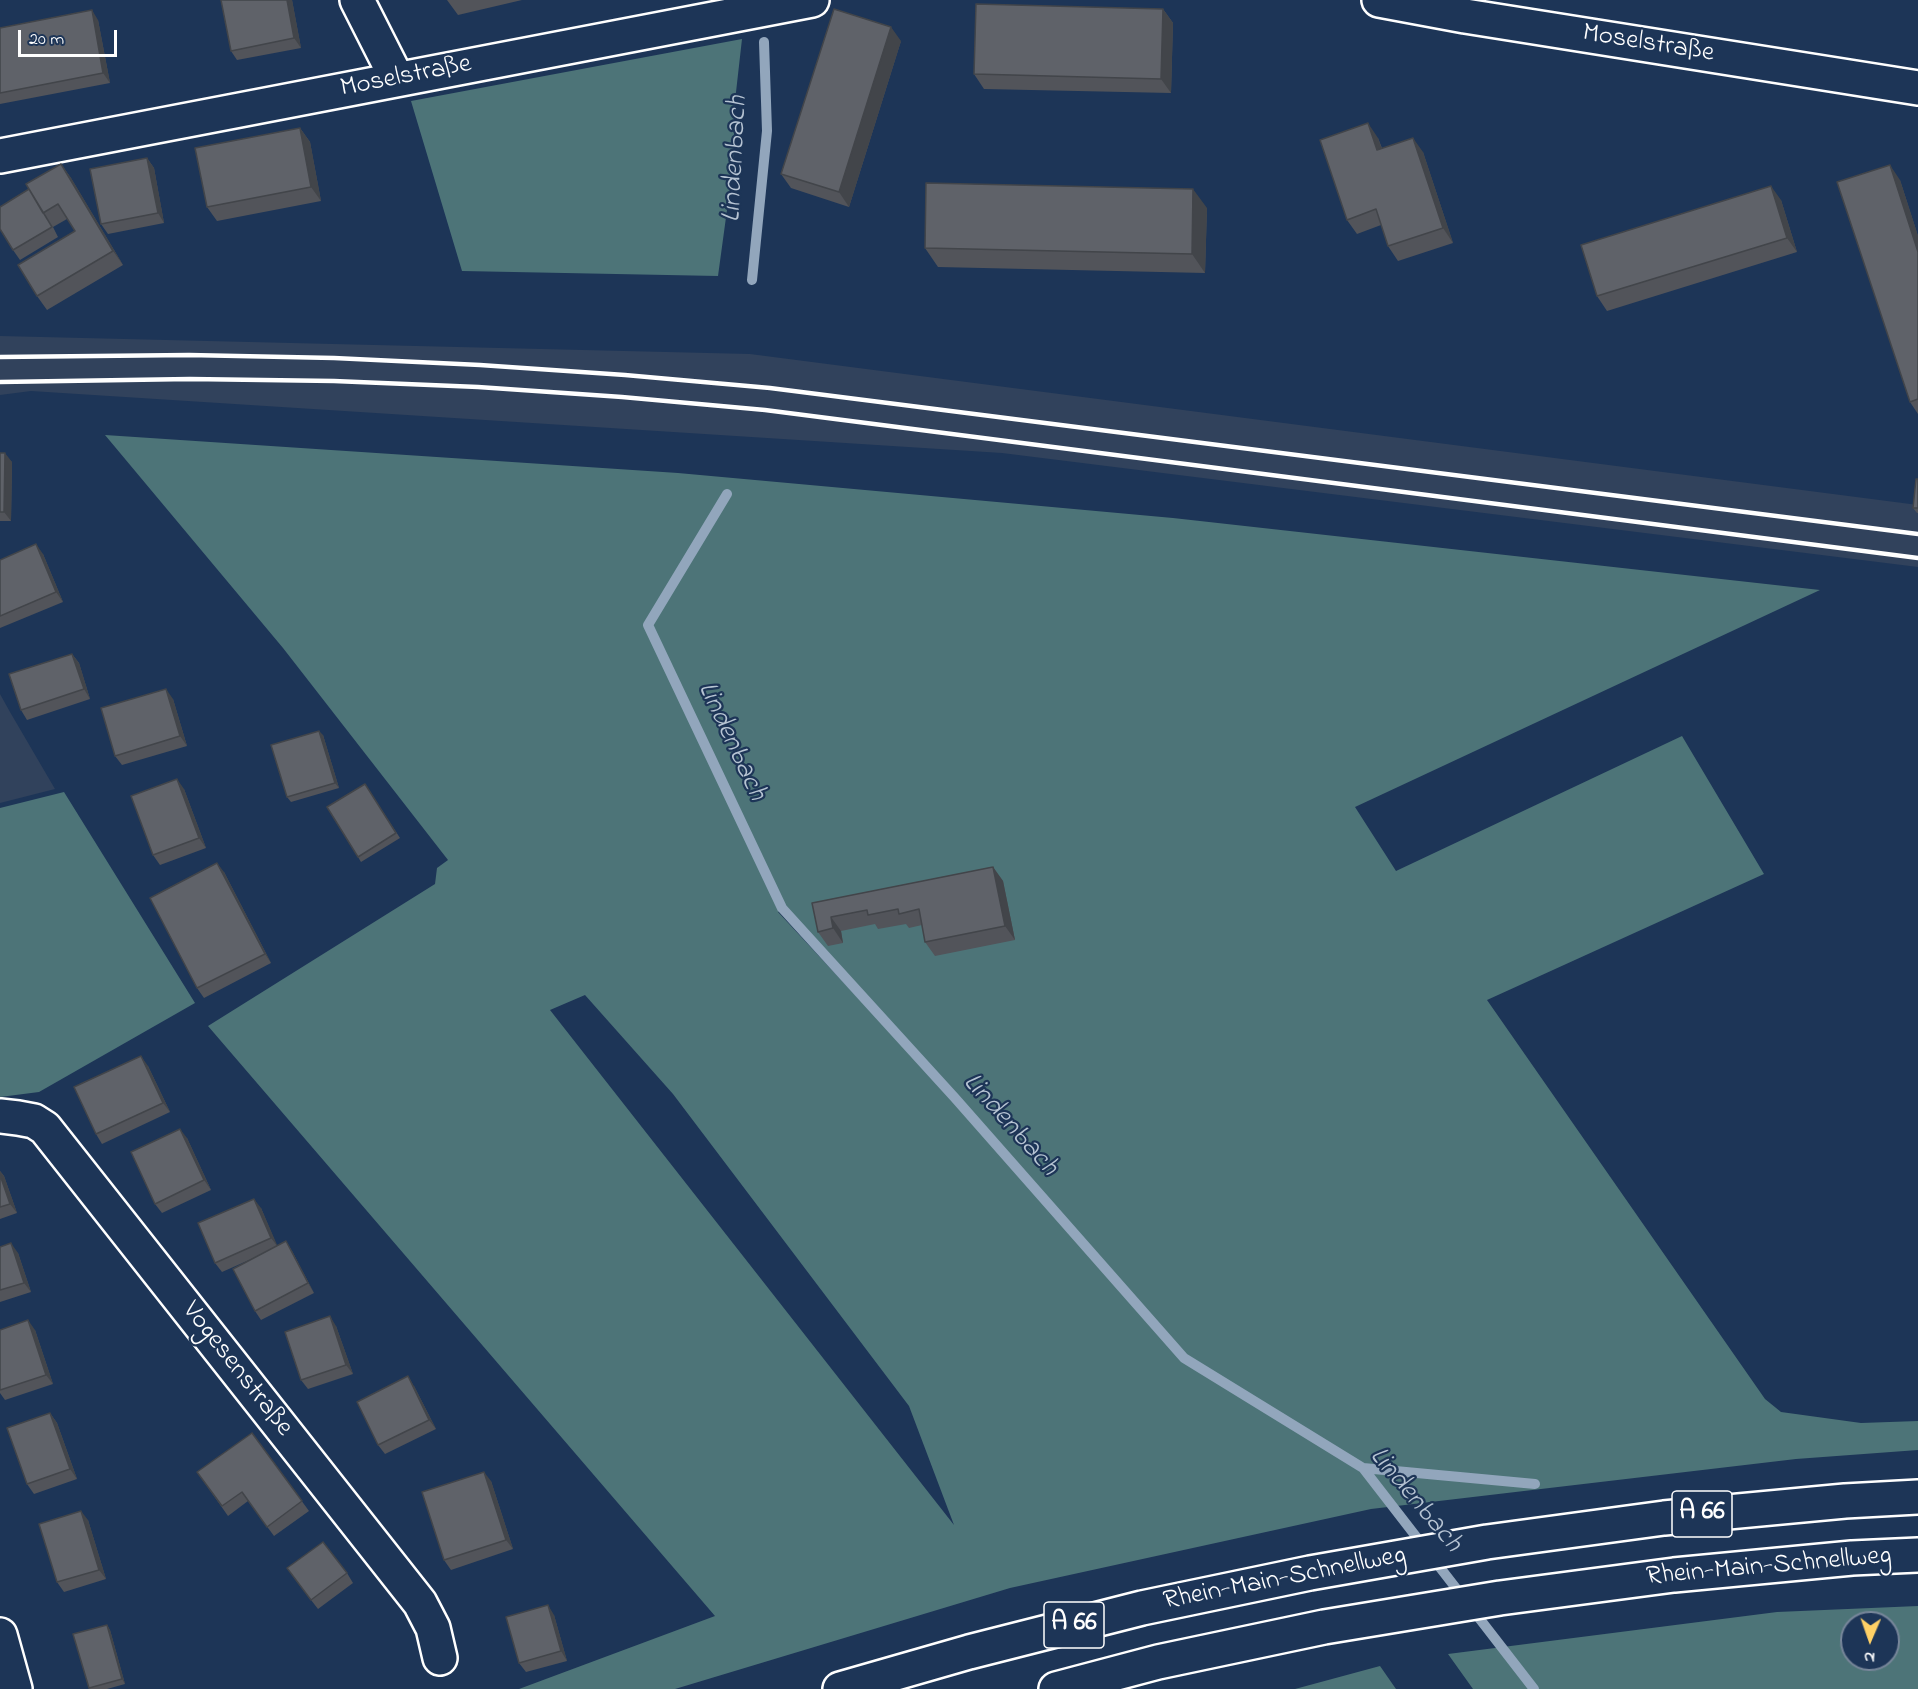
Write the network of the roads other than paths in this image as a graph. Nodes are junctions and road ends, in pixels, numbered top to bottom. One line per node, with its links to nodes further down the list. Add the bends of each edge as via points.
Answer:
1 (357, 0): 4 (main road)
2 (812, 0): 4 (main road, Moselstraße)
3 (1379, 0): 5 (main road, Moselstraße)
4 (397, 79): 6 (main road, Moselstraße)
5 (1918, 88)
6 (0, 156)
7 (0, 1116): 11 (main road, Vogesenstraße, via 34,1121 45,1128 420,1603 433,1628)
8 (1918, 1497): 13 (main road, Rhein-Main-Schnellweg / A 66, via 1845,1500 1664,1518 1487,1542 1310,1573 1142,1608)
9 (1918, 1555): 14 (main road, Rhein-Main-Schnellweg / A 66, via 1674,1575 1500,1598 1324,1627 1158,1662)
10 (0, 1635): 12 (main road)
11 (440, 1658)
12 (15, 1689)
13 (840, 1689)
14 (1056, 1689)

